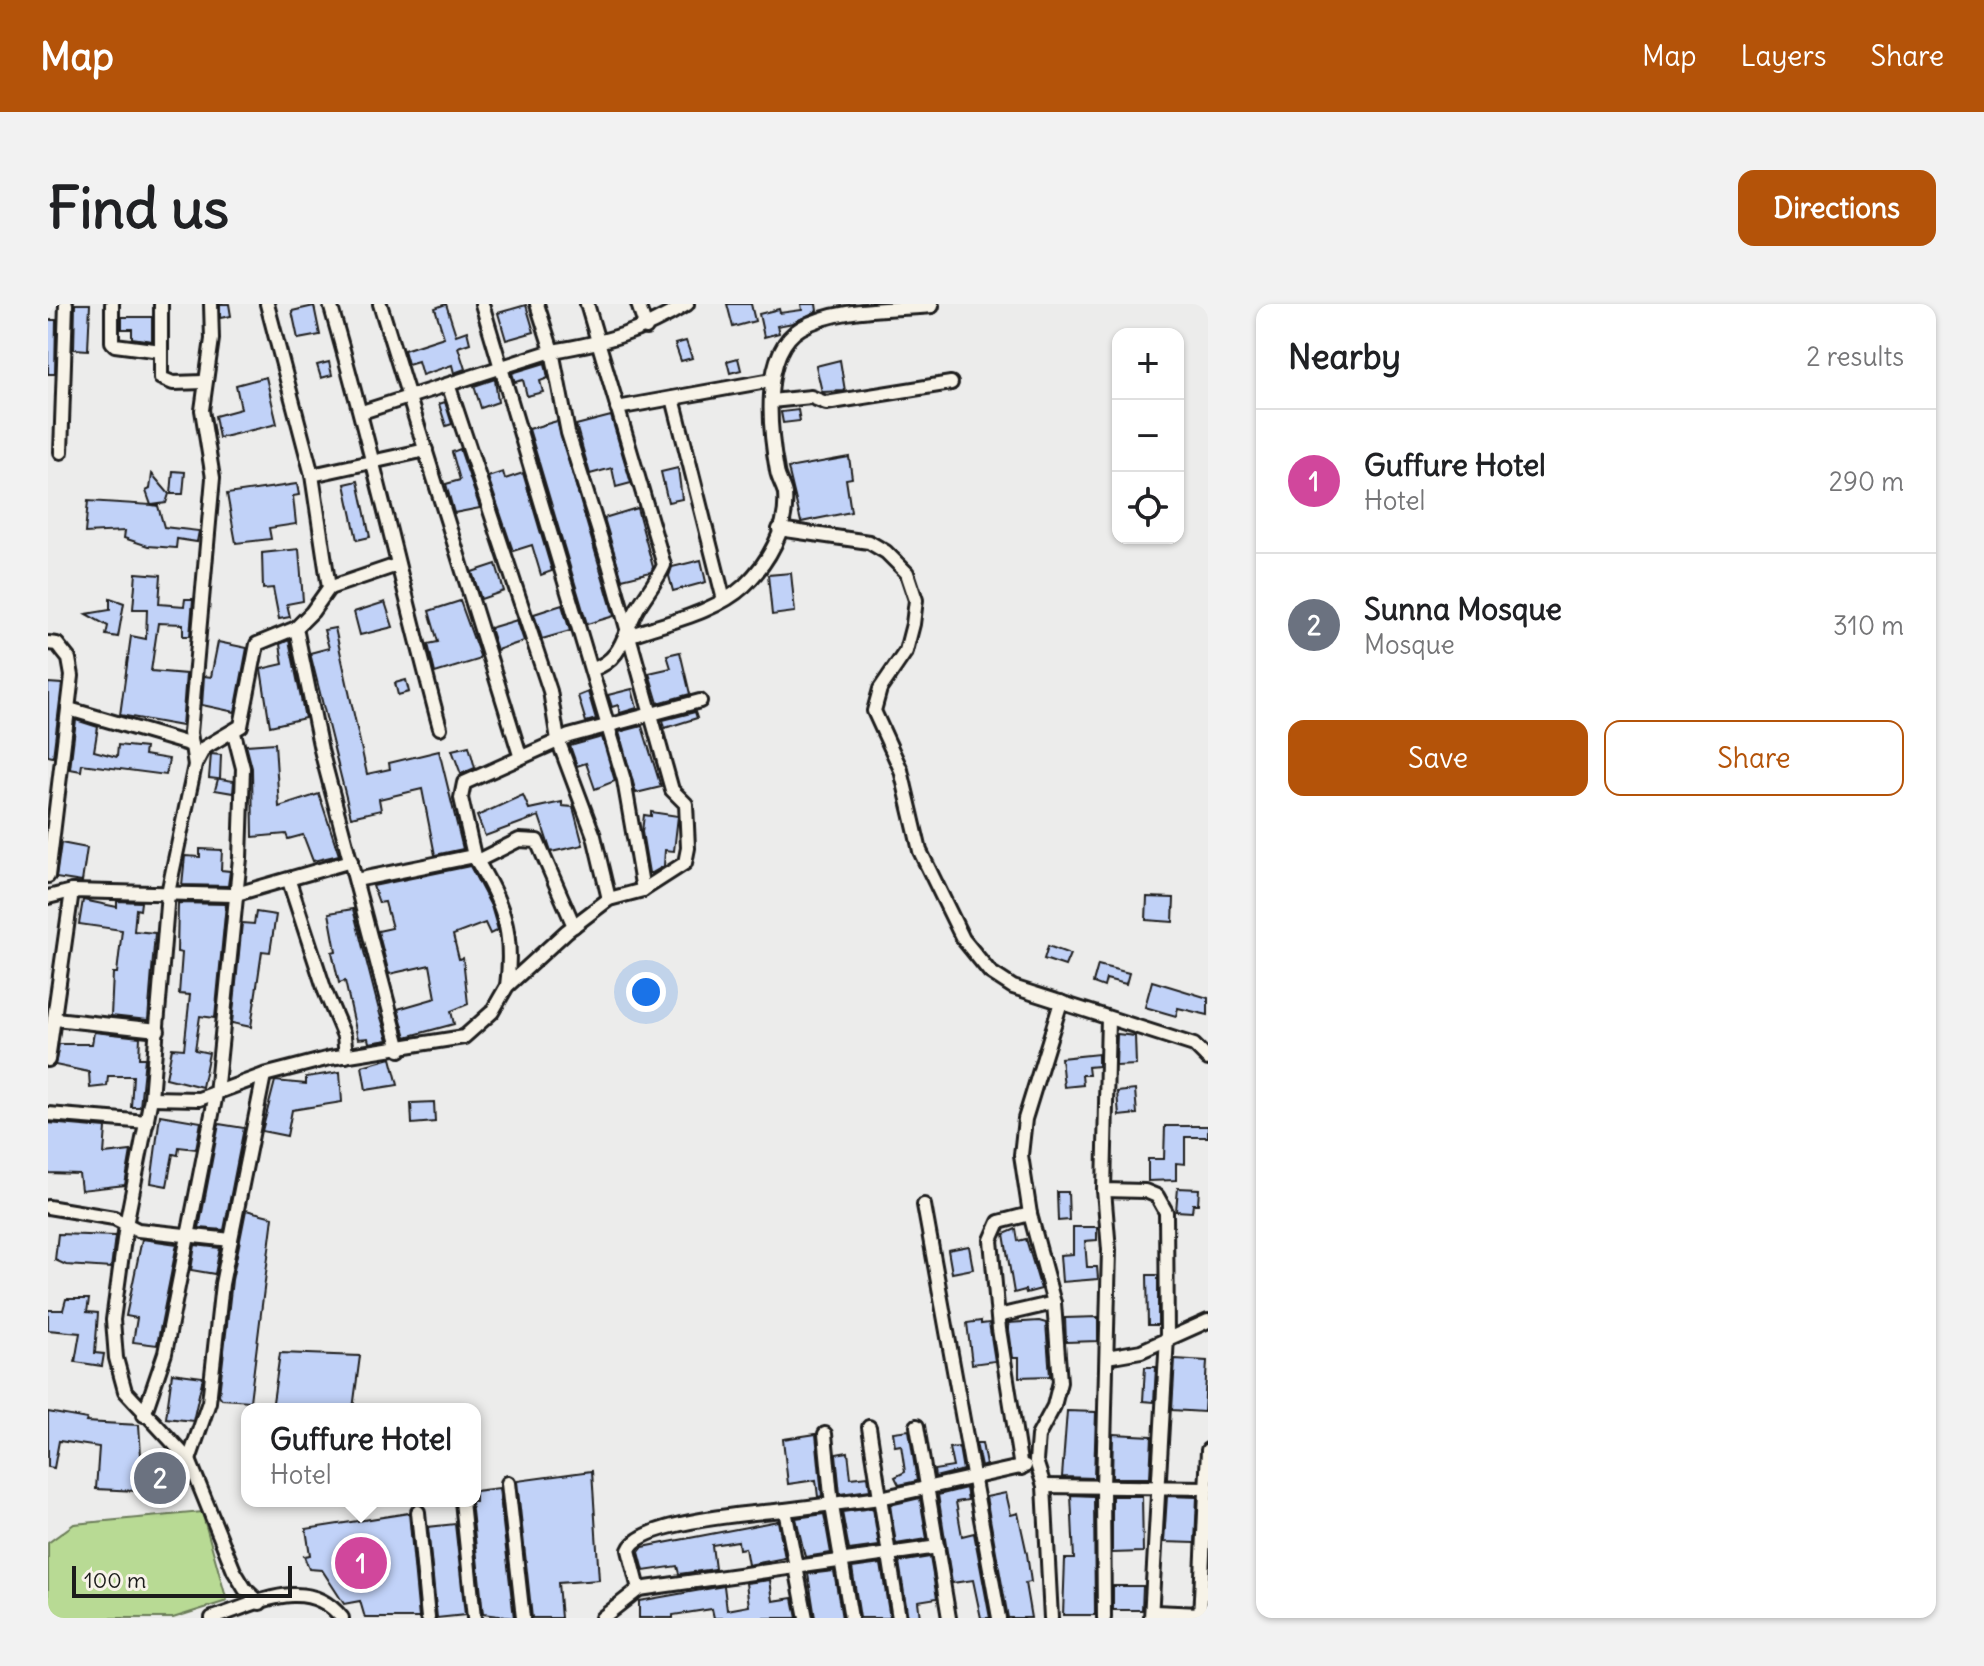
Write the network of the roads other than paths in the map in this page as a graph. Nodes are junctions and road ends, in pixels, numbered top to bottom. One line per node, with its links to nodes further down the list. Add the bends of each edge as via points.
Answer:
1 (66, 304): 29 (street)
2 (112, 304): 16 (street, via 115,345)
3 (161, 304): 16 (street)
4 (211, 304): 20 (street, via 212,339)
5 (267, 304): 31 (street)
6 (330, 304): 27 (street)
7 (380, 304): 23 (street)
8 (482, 304): 18 (street)
9 (537, 304): 17 (street)
10 (587, 304): 15 (street)
11 (638, 304): 14 (street)
12 (686, 304): 14 (street)
13 (932, 306): 19 (street, via 843,315 802,327 786,345)
14 (646, 328): 15 (street)
15 (598, 343): 17 (street); 26 (street)
16 (161, 351): 20 (street, via 163,380)
17 (552, 351): 18 (street); 37 (street, via 568,433)
18 (501, 364): 22 (street); 39 (street)
19 (772, 380): 24 (street); 25 (street)
20 (204, 382): 47 (street, via 202,410 213,478)
21 (951, 383): 25 (street, via 826,403 811,397)
22 (449, 387): 23 (street); 46 (street, via 550,691)
23 (408, 397): 27 (street); 28 (street)
24 (673, 398): 26 (street); 35 (street)
25 (771, 401): 32 (street, via 773,451 785,494)
26 (617, 408): 37 (street, via 664,565 636,611)
27 (362, 412): 30 (street)
28 (426, 450): 30 (street); 48 (street)
29 (61, 452)
30 (372, 464): 31 (street); 33 (street)
31 (312, 475): 34 (street)
32 (779, 529): 35 (street, via 774,550); 63 (street, via 869,542 907,573 916,600 913,624 906,651 880,689 874,711 901,770 920,851 963,939 990,972 1025,992)
33 (397, 565): 34 (street); 44 (street)
34 (329, 588): 36 (street)
35 (724, 600): 37 (street)
36 (296, 628): 45 (street, via 261,640 254,649 246,713); 51 (street)
37 (628, 636): 39 (street, via 607,664); 42 (street)
38 (48, 643): 41 (street, via 57,644 69,659)
39 (593, 669): 43 (street)
40 (700, 701): 42 (street)
41 (69, 709): 47 (street); 52 (street)
42 (651, 713): 43 (street); 55 (street, via 672,790 686,804 688,848 679,870)
43 (608, 724): 46 (street); 55 (street, via 624,780)
44 (440, 728)
45 (234, 733): 49 (street, via 204,748); 58 (street, via 243,768 240,858)
46 (558, 740): 48 (street); 60 (street, via 594,836)
47 (192, 745): 49 (street)
48 (520, 755): 50 (street, via 461,785)
49 (195, 765): 57 (street)
50 (476, 858): 53 (street); 61 (street, via 519,840 537,841); 62 (street, via 508,925)
51 (351, 861): 53 (street); 54 (street)
52 (48, 876)
53 (356, 880): 67 (street)
54 (289, 881): 58 (street); 68 (street, via 344,1036)
55 (643, 890): 60 (street)
56 (72, 891): 57 (street); 59 (street); 65 (street)
57 (168, 893): 58 (street); 66 (street)
58 (233, 895): 72 (street)
59 (48, 897)
60 (609, 899): 61 (street)
61 (574, 926): 62 (street)
62 (507, 986): 67 (street, via 492,1012 464,1037)
63 (1061, 1002): 64 (street); 79 (street, via 1025,1119 1021,1155)
64 (1108, 1018): 69 (street, via 1194,1045); 76 (street)
65 (55, 1019): 66 (street); 70 (street)
66 (158, 1030): 73 (street)
67 (400, 1050): 68 (street)
68 (346, 1056): 71 (street)
69 (1208, 1059)
70 (48, 1060)
71 (264, 1075): 72 (street); 82 (street)
72 (216, 1094): 73 (street); 81 (street)
73 (151, 1098): 75 (street)
74 (48, 1114): 75 (street)
75 (147, 1122): 80 (street)
76 (1104, 1190): 86 (street, via 1145,1191 1162,1201); 87 (street)
77 (924, 1205): 96 (street)
78 (48, 1207): 80 (street, via 114,1218)
79 (1030, 1214): 83 (street); 84 (street, via 999,1222 991,1233)
80 (126, 1225): 81 (street); 88 (street, via 113,1320 116,1358 125,1391)
81 (186, 1235): 82 (street); 88 (street, via 165,1353)
82 (231, 1240): 93 (street, via 209,1402)
83 (1054, 1303): 84 (street); 94 (street, via 1059,1393 1040,1429)
84 (998, 1316): 95 (street)
85 (1208, 1321): 86 (street)
86 (1167, 1337): 87 (street, via 1141,1351); 102 (street)
87 (1107, 1357): 100 (street)
88 (144, 1415): 93 (street)
89 (917, 1426): 98 (street)
90 (869, 1427): 103 (street)
91 (825, 1434): 104 (street)
92 (1208, 1450): 101 (street)
93 (189, 1460): 113 (street, via 234,1571)
94 (1036, 1461): 95 (street); 99 (street)
95 (1021, 1468): 96 (street)
96 (972, 1478): 98 (street); 126 (street)
97 (508, 1483): 120 (street)
98 (927, 1486): 103 (street); 108 (street)
99 (1044, 1486): 100 (street); 127 (street)
100 (1103, 1487): 102 (street); 128 (street)
101 (1208, 1488): 102 (street); 115 (street)
102 (1156, 1489): 114 (street)
103 (880, 1498): 104 (street); 109 (street)
104 (832, 1506): 106 (street); 110 (street)
105 (463, 1507): 119 (street)
106 (785, 1510): 111 (street); 112 (street, via 682,1524 639,1538 630,1546 629,1557)
107 (418, 1512): 118 (street)
108 (938, 1547): 109 (street); 125 (street)
109 (890, 1555): 110 (street); 124 (street)
110 (840, 1561): 111 (street); 123 (street)
111 (796, 1569): 112 (street); 122 (street)
112 (639, 1589): 121 (street)
113 (260, 1603): 116 (street); 117 (street, via 298,1592 322,1599)
114 (1150, 1616): 115 (street)
115 (1200, 1616)
116 (212, 1618)
117 (342, 1618)
118 (428, 1618)
119 (474, 1618)
120 (523, 1618)
121 (602, 1618)
122 (806, 1618)
123 (851, 1618)
124 (899, 1618)
125 (949, 1618)
126 (999, 1618)
127 (1051, 1618)
128 (1104, 1618)

